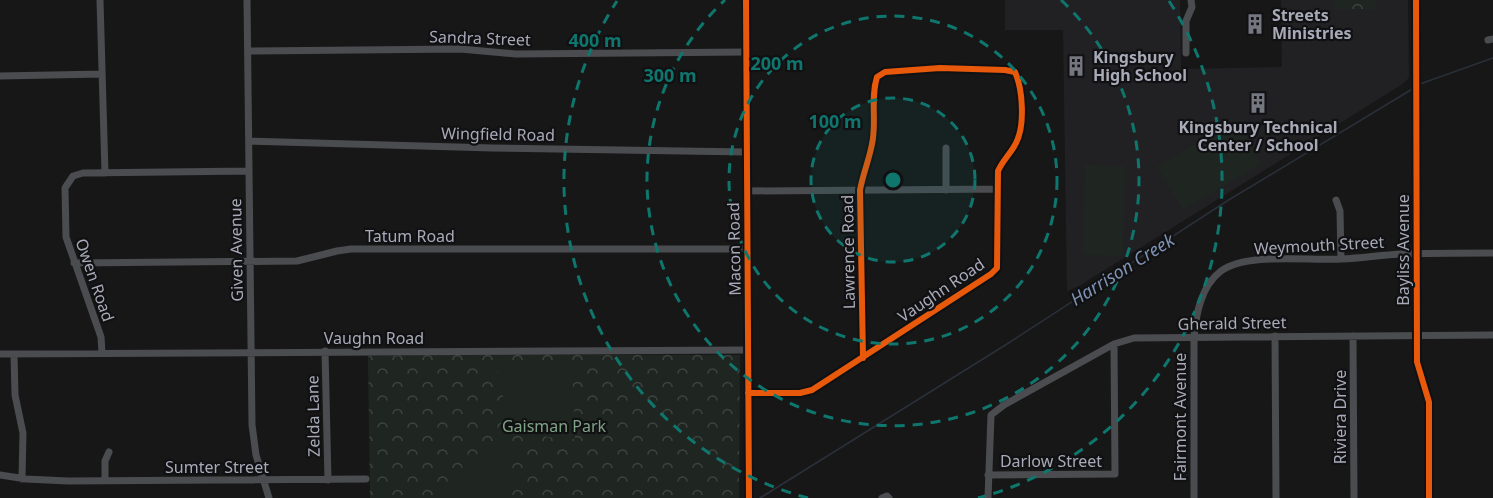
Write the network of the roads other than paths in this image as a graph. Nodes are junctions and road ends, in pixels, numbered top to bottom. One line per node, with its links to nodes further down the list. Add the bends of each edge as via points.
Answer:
1 (100, 0): 10 (street)
2 (247, 0): 6 (street, Given Avenue)
3 (746, 0): 7 (main road, Macon Road)
4 (1191, 0): 8 (street, via 1186,21)
5 (1416, 0): 24 (street, Bayliss Avenue)
6 (248, 51): 7 (street, Sandra Street); 12 (street, Given Avenue)
7 (746, 52): 14 (main road, Macon Road)
8 (1186, 53)
9 (1015, 72): 17 (street, Vaughn Road, via 1020,84 1022,132 1002,161); 18 (street, Lawrence Road, via 940,68 885,72 877,77 873,88 872,144)
10 (102, 74): 11 (street); 16 (street)
11 (0, 76)
12 (249, 141): 14 (street, Wingfield Road); 15 (street, Given Avenue)
13 (946, 148): 19 (street)
14 (746, 152): 20 (main road, Macon Road)
15 (249, 171): 16 (street); 26 (street, Given Avenue)
16 (105, 173): 27 (street, Owen Road, via 79,173 68,181 66,233)
17 (997, 189): 19 (street); 40 (street, Vaughn Road, via 997,268)
18 (860, 190): 19 (street); 20 (street); 40 (street, Lawrence Road)
19 (946, 190)
20 (747, 191): 22 (main road, Macon Road)
21 (1336, 200): 25 (street, via 1340,211)
22 (747, 249): 26 (street, Tatum Road, via 351,249 297,261); 34 (main road, Macon Road)
23 (1493, 253): 24 (street, Weymouth Street)
24 (1417, 254): 25 (street, Weymouth Street); 28 (street, Bayliss Avenue)
25 (1341, 259): 32 (street, Weymouth Street, via 1254,260 1228,267 1205,291)
26 (250, 262): 27 (street, Tatum Road); 36 (street, Given Avenue)
27 (74, 263): 37 (street, Owen Road)
28 (1416, 335): 29 (street, Gherald Street); 31 (street, Gherald Street); 58 (street, Bayliss Avenue, via 1417,362 1428,402)
29 (1493, 335)
30 (1275, 336): 31 (street, Gherald Street); 32 (street, Gherald Street); 56 (street)
31 (1353, 336): 57 (street, Riviera Drive)
32 (1194, 337): 33 (street, Gherald Street, via 1134,338); 55 (street, Fairmont Avenue)
33 (1114, 344): 44 (street, Gherald Street, via 991,415); 44 (street, Darlow Street, via 1115,474)
34 (748, 350): 35 (street, Vaughn Road); 41 (main road, Macon Road)
35 (325, 351): 36 (street, Vaughn Road); 49 (street, Zelda Lane)
36 (251, 352): 37 (street, Vaughn Road); 48 (street, Given Avenue, via 253,434)
37 (102, 353): 39 (street, Vaughn Road)
38 (0, 354): 39 (street, Vaughn Road)
39 (14, 354): 45 (street, via 15,395 23,433)
40 (863, 358): 41 (street, Vaughn Road, via 812,390)
41 (748, 393): 51 (main road, Macon Road)
42 (109, 452): 47 (street)
43 (0, 475): 45 (street, Sumter Street)
44 (988, 475): 54 (street)
45 (22, 479): 47 (street, Sumter Street)
46 (366, 479): 49 (street, Sumter Street)
47 (105, 480): 48 (street, Sumter Street)
48 (263, 480): 49 (street, Sumter Street); 50 (street, Given Avenue)
49 (328, 480)
50 (269, 498)
51 (749, 498)
52 (882, 498): 53 (street)
53 (889, 498)
54 (987, 498)
55 (1194, 498)
56 (1276, 498)
57 (1354, 498)
58 (1429, 498)

